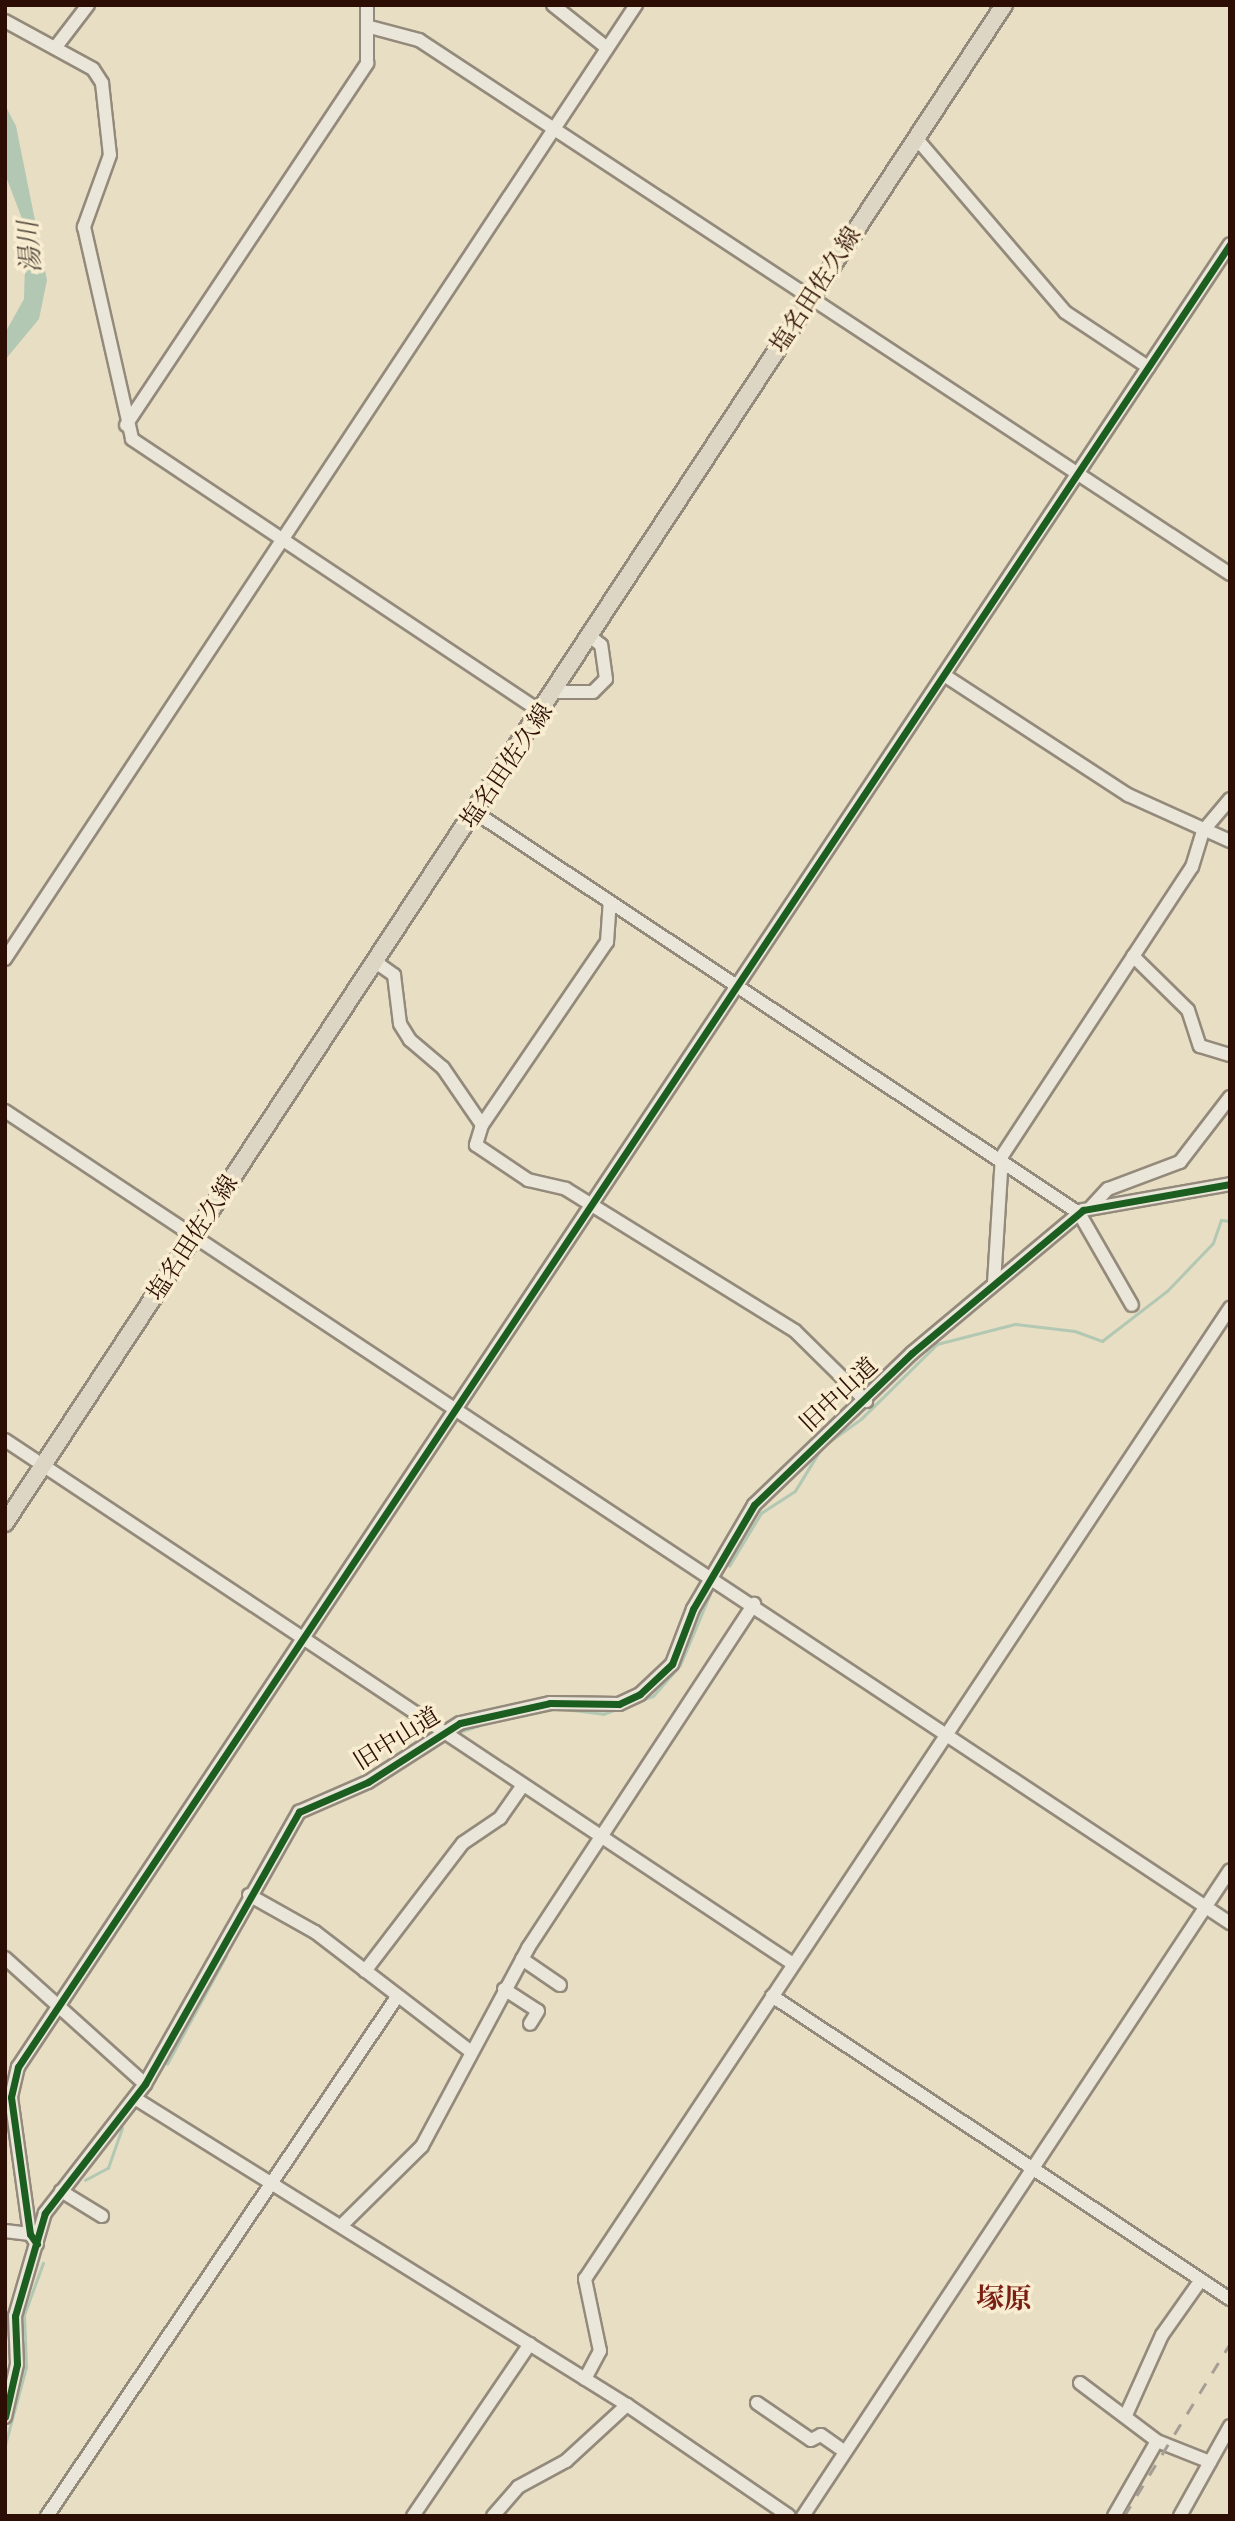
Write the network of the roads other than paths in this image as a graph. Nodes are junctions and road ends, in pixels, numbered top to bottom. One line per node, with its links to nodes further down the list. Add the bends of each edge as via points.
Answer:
1 (88, 5): 8 (street)
2 (367, 5): 7 (street)
3 (553, 5): 9 (street)
4 (636, 5): 9 (street)
5 (1004, 5): 11 (main road, 塩名田佐久線)
6 (5, 20): 8 (street)
7 (370, 27): 10 (street, via 419,40); 15 (street, via 367,63)
8 (55, 48): 15 (street, via 93,69 102,83 110,155 84,227)
9 (607, 48): 10 (street)
10 (554, 127): 13 (street); 17 (street)
11 (916, 138): 13 (main road, 塩名田佐久線); 14 (street, via 1065,312)
12 (1230, 244): 14 (street)
13 (810, 298): 16 (street); 19 (main road, 塩名田佐久線)
14 (1148, 367): 16 (street)
15 (126, 425): 17 (street, via 137,443)
16 (1077, 473): 18 (street); 20 (street)
17 (282, 541): 22 (street); 29 (street)
18 (1230, 574)
19 (592, 638): 21 (main road, 塩名田佐久線); 21 (street, via 601,645 606,679 593,692)
20 (944, 675): 25 (street, via 1117,788); 31 (street)
21 (556, 692): 22 (main road, 塩名田佐久線)
22 (543, 713): 24 (main road, 塩名田佐久線)
23 (1230, 799): 25 (street)
24 (476, 813): 27 (street); 30 (main road, 塩名田佐久線)
25 (1203, 831): 26 (street); 28 (street, via 1192,867)
26 (1230, 841)
27 (610, 903): 31 (street); 35 (street, via 607,942)
28 (1133, 956): 32 (street, via 1188,1010 1200,1046); 36 (street)
29 (5, 959)
30 (377, 963): 35 (street, via 394,975 400,1024 410,1040 443,1068); 40 (main road, 塩名田佐久線)
31 (737, 989): 36 (street); 38 (street)
32 (1230, 1055)
33 (1230, 1097): 39 (street, 旧中山道, via 1180,1162 1117,1184)
34 (5, 1111): 40 (street)
35 (482, 1125): 38 (street, via 475,1142 480,1149)
36 (1000, 1162): 39 (street); 41 (street)
37 (1230, 1184): 39 (street)
38 (592, 1209): 44 (street, via 795,1331); 45 (street)
39 (1085, 1210): 41 (street, 旧中山道); 42 (street)
40 (194, 1236): 45 (street); 47 (main road, 塩名田佐久線)
41 (994, 1283): 44 (street, 旧中山道)
42 (1132, 1306)
43 (1230, 1308): 53 (street)
44 (866, 1401): 49 (street, 旧中山道, via 763,1495)
45 (459, 1410): 49 (street); 51 (street)
46 (5, 1440): 47 (street)
47 (44, 1466): 48 (main road, 塩名田佐久線); 51 (street)
48 (5, 1523)
49 (713, 1577): 50 (street); 52 (street, 旧中山道, via 672,1664 634,1698 599,1706 550,1703)
50 (754, 1604): 53 (street); 55 (street)
51 (306, 1638): 52 (street); 68 (street)
52 (444, 1730): 54 (street); 57 (street, 旧中山道, via 379,1777 299,1812)
53 (946, 1733): 58 (street); 62 (street)
54 (523, 1785): 55 (street); 63 (street, via 500,1818 463,1843)
55 (601, 1836): 61 (street); 62 (street)
56 (1230, 1870): 58 (street)
57 (249, 1895): 63 (street, via 315,1932); 71 (street, 旧中山道)
58 (1206, 1906): 59 (street); 73 (street)
59 (1230, 1923)
60 (5, 1958): 68 (street)
61 (522, 1959): 64 (street); 65 (street)
62 (793, 1964): 66 (street)
63 (365, 1971): 67 (street)
64 (560, 1985)
65 (504, 1989): 69 (street, via 538,2011); 70 (street)
66 (772, 1996): 73 (street); 83 (street, via 584,2279 600,2351)
67 (397, 1997): 70 (street); 74 (street)
68 (57, 2010): 71 (street); 79 (street, via 18,2067 11,2097)
69 (530, 2024)
70 (470, 2051): 77 (street, via 416,2154)
71 (145, 2084): 72 (street, 旧中山道)
72 (136, 2099): 74 (street); 75 (street, 旧中山道)
73 (1033, 2169): 80 (street); 91 (street)
74 (273, 2181): 77 (street); 93 (street)
75 (61, 2191): 76 (street); 79 (street, 旧中山道)
76 (102, 2216)
77 (343, 2224): 82 (street)
78 (5, 2231): 79 (street)
79 (33, 2239): 88 (street, 旧中山道, via 15,2316 17,2364)
80 (1200, 2280): 81 (street); 87 (street, via 1162,2334)
81 (1230, 2299)
82 (530, 2344): 83 (street); 94 (street)
83 (586, 2379): 86 (street)
84 (1080, 2383): 87 (street)
85 (757, 2403): 91 (street, via 811,2440 821,2435)
86 (627, 2405): 95 (street, via 566,2461 518,2487); 96 (street)
87 (1126, 2415): 90 (street)
88 (5, 2417)
89 (1230, 2426): 92 (street)
90 (1157, 2441): 92 (street); 98 (street)
91 (844, 2451): 97 (street)
92 (1210, 2462): 99 (street)
93 (47, 2516)
94 (413, 2516)
95 (493, 2516)
96 (789, 2516)
97 (803, 2516)
98 (1114, 2516)
99 (1180, 2516)

